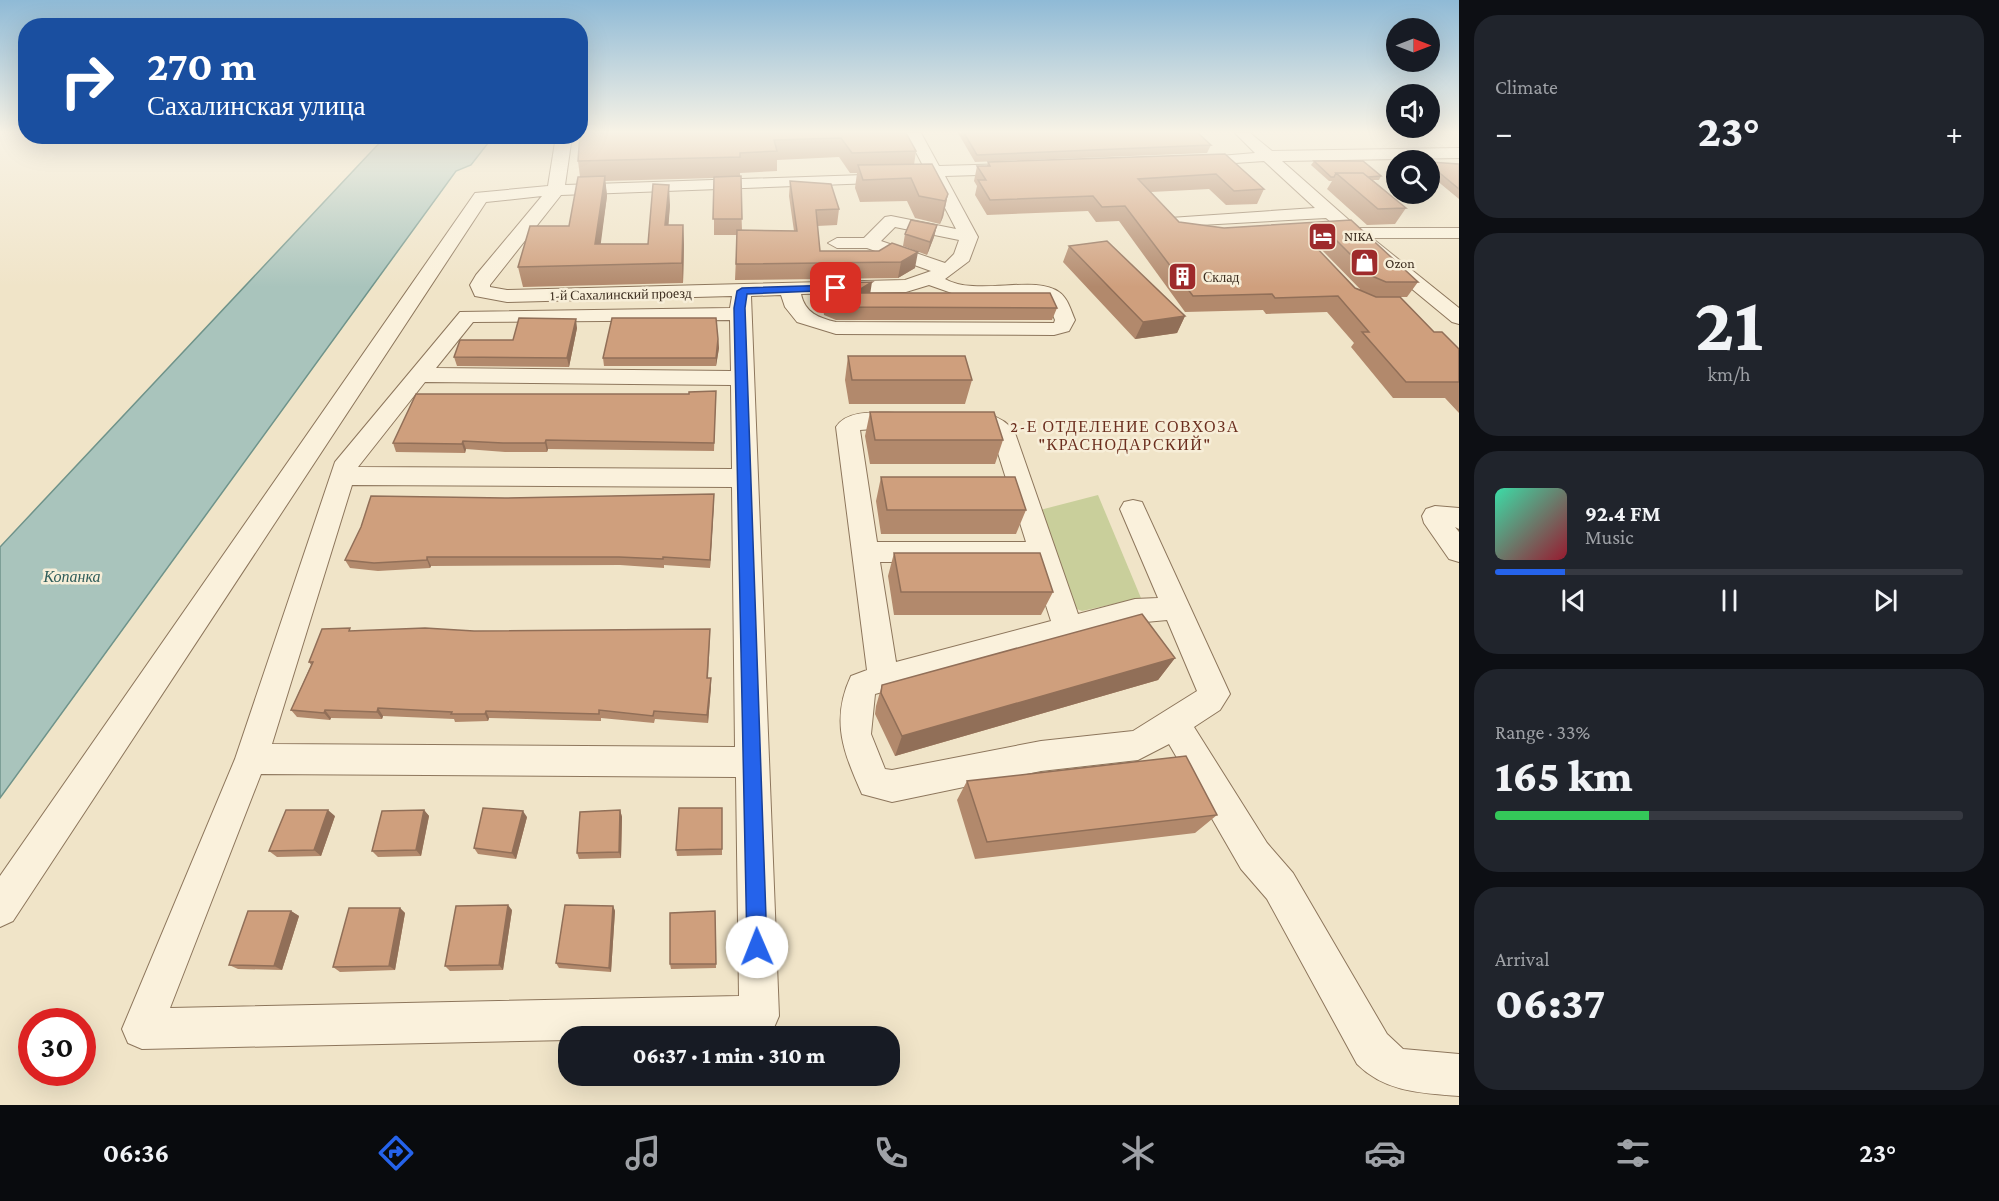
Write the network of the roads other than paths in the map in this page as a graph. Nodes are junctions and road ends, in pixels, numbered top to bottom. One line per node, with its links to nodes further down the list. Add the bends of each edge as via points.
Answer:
1 (557, 185): 5 (street)
2 (716, 185): 5 (street)
3 (943, 185): 10 (street)
4 (1301, 185): 6 (street)
5 (556, 190): 15 (street, 1-й Сахалинский проезд, via 486,275 480,285 482,292 507,296); 34 (street, via 481,198)
6 (1330, 212): 7 (street); 8 (street)
7 (1170, 223)
8 (1355, 233): 9 (street); 16 (street)
9 (1459, 233)
10 (969, 237): 12 (street, via 888,215); 13 (street, via 968,249 958,262)
11 (837, 243): 12 (street)
12 (869, 243): 13 (street)
13 (939, 274): 14 (street, via 906,286); 14 (street, via 945,289 1051,295 1065,320 1062,327 1054,329 836,328 798,313 792,305)
14 (790, 289): 15 (street)
15 (748, 298): 19 (street, via 467,316); 20 (street)
16 (1443, 305): 17 (street); 18 (street)
17 (1413, 306)
18 (1459, 318)
19 (419, 375): 20 (street); 21 (street, via 347,462)
20 (741, 378): 22 (street)
21 (342, 476): 22 (street); 32 (street)
22 (744, 478): 33 (street)
23 (1133, 509): 28 (street)
24 (1459, 519): 27 (street, via 1435,516)
25 (865, 552): 26 (street); 26 (street, via 866,482 848,432 851,424 860,421 988,421 1001,428 1008,482); 30 (street)
26 (1042, 552): 29 (street)
27 (1459, 552)
28 (1178, 608): 29 (street, via 1135,611); 31 (street, via 1214,694)
29 (1068, 629): 30 (street)
30 (883, 679): 31 (street, via 862,686 855,734 874,783 882,786 1041,756 1138,745)
31 (1174, 723): 35 (street, via 1254,856 1280,886 1381,1060 1393,1068)
32 (251, 759): 33 (street); 33 (street, via 142,1029 759,1016)
33 (752, 762)
34 (0, 908)
35 (1459, 1075)

